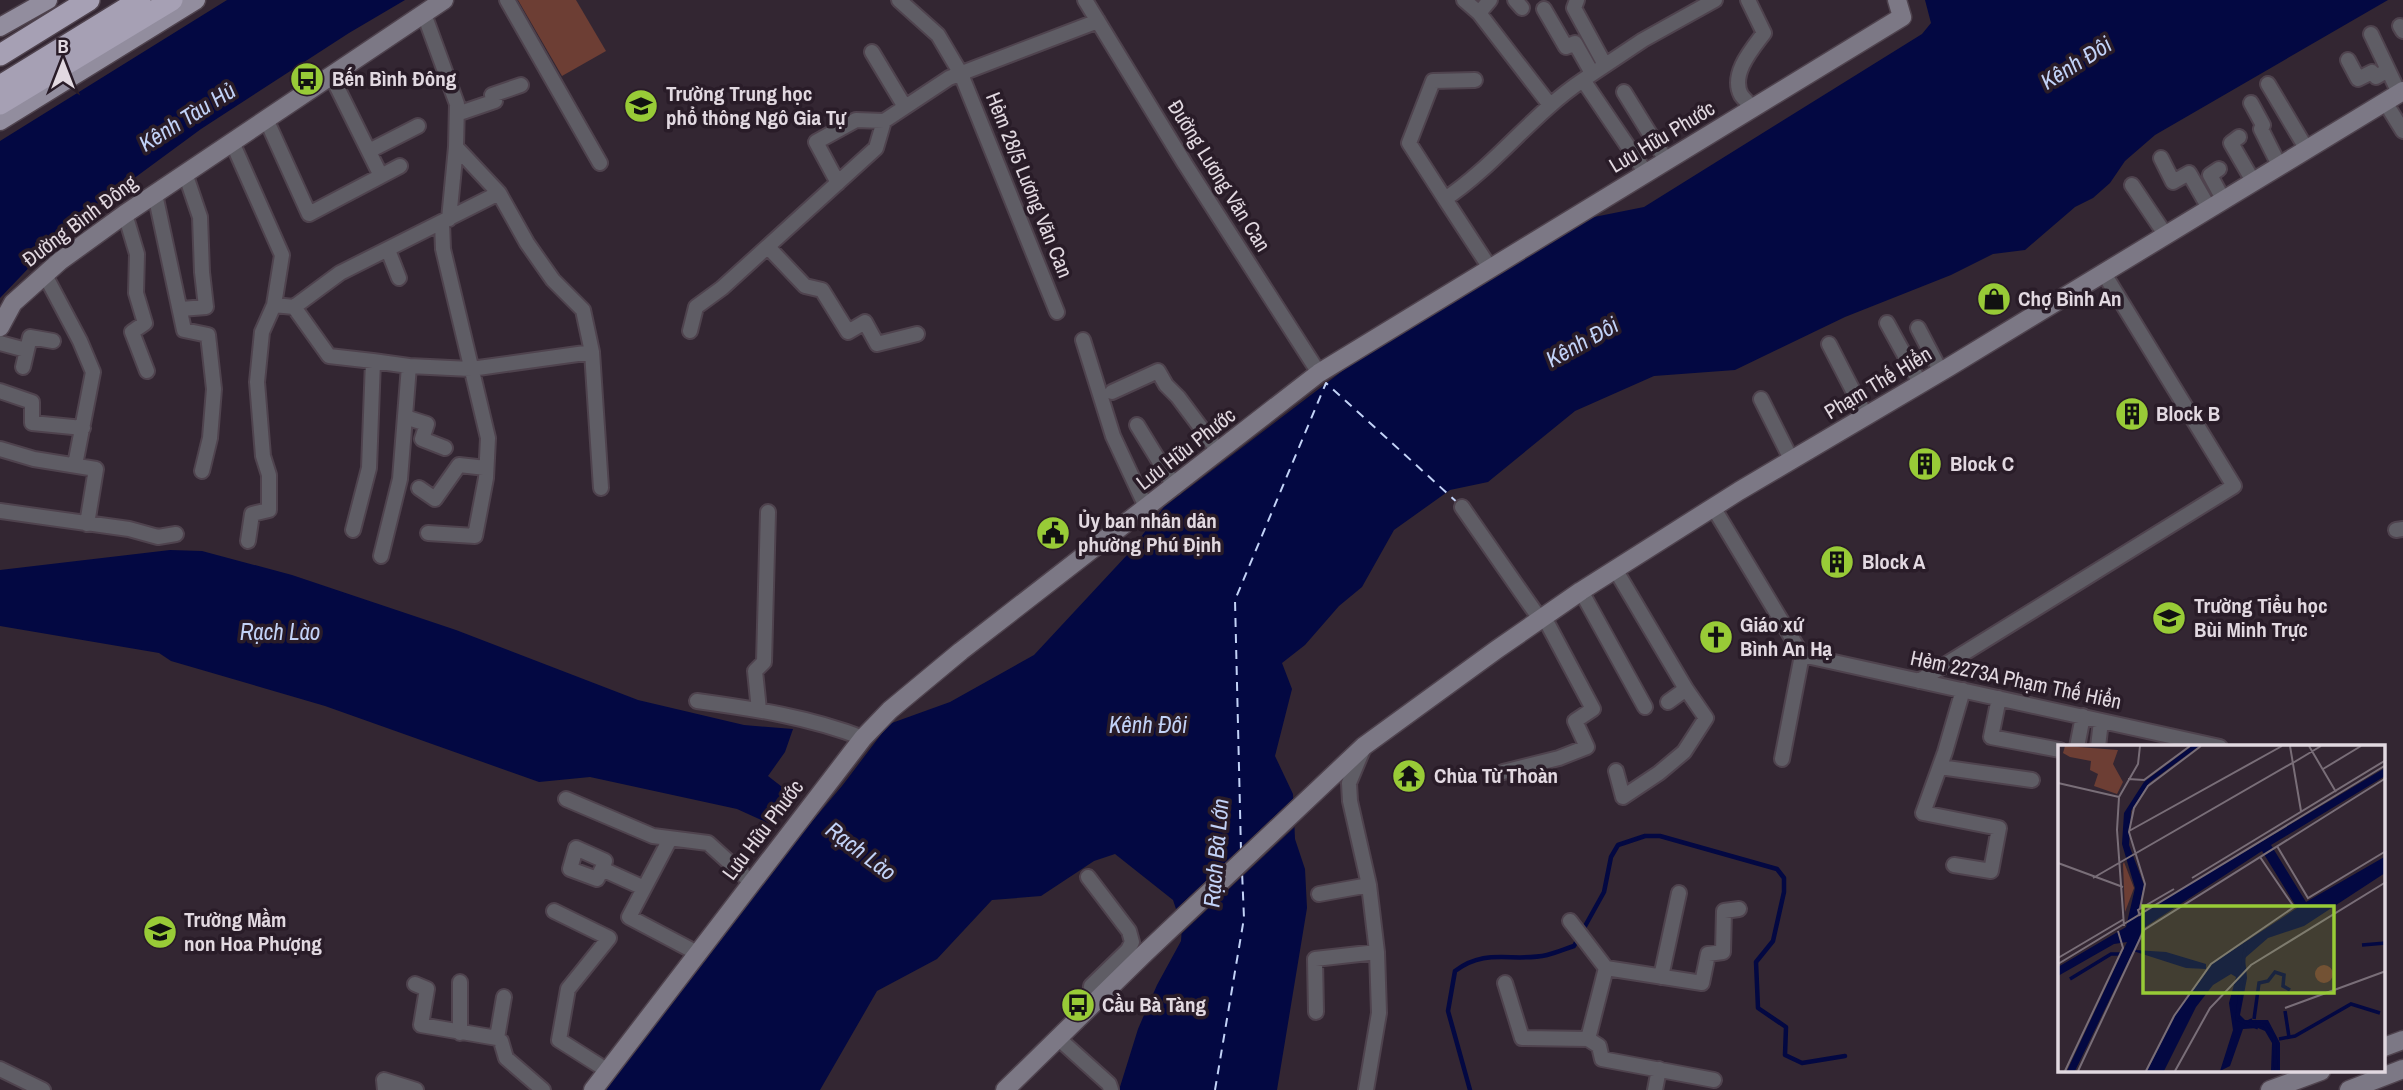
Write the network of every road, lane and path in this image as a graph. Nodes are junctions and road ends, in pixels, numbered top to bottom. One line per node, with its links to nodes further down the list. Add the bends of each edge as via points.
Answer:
1 (48, 0): 20 (main road)
2 (89, 0): 23 (highway)
3 (140, 0): 32 (highway)
4 (172, 0): 36 (highway)
5 (196, 0): 42 (main road)
6 (444, 0): 17 (street, Đường Bình Đông)
7 (507, 0): 53 (street)
8 (900, 0): 27 (street, Hẻm 28/5 Lương Văn Can, via 938,35)
9 (1085, 0): 19 (street, Đường Lương Văn Can)
10 (1464, 0): 18 (street)
11 (1490, 0): 18 (street)
12 (1577, 0): 26 (street, via 1574,8)
13 (1715, 0): 26 (street)
14 (1748, 0): 39 (street, via 1764,33 1739,74 1740,93)
15 (1900, 8): 39 (street, Lưu Hữu Phước)
16 (1544, 9): 26 (street, via 1566,47 1575,43)
17 (424, 13): 28 (street, Đường Bình Đông); 40 (street)
18 (1479, 13): 37 (street)
19 (1098, 21): 27 (street); 97 (street, Đường Lương Văn Can)
20 (0, 27)
21 (2371, 34): 25 (street)
22 (872, 52): 38 (street)
23 (0, 55)
24 (2348, 60): 25 (street, via 2358,79)
25 (2388, 71): 34 (street)
26 (1593, 73): 37 (street); 58 (street)
27 (961, 74): 38 (street); 79 (street, Hẻm 28/5 Lương Văn Can)
28 (331, 75): 41 (street, Đường Bình Đông); 50 (street)
29 (1475, 80): 65 (street, via 1433,81 1409,143)
30 (2268, 84): 49 (street)
31 (521, 85): 40 (street, via 492,95 495,101)
32 (0, 86)
33 (1624, 92): 52 (street)
34 (2396, 95): 45 (street); 49 (street, Phạm Thế Hiển)
35 (2251, 103): 54 (street)
36 (0, 104)
37 (1550, 105): 65 (street, via 1471,181)
38 (905, 107): 43 (street)
39 (1753, 108): 52 (street, Lưu Hữu Phước)
40 (457, 114): 48 (street)
41 (265, 119): 47 (street, Đường Bình Đông); 59 (street, via 309,214)
42 (0, 121)
43 (884, 121): 61 (street, via 876,148); 61 (street, via 856,120 816,142)
44 (418, 126): 50 (street)
45 (2403, 131)
46 (2239, 137): 60 (street, via 2231,143)
47 (232, 142): 57 (street, Đường Bình Đông); 76 (street, via 282,255)
48 (456, 147): 63 (street); 68 (street)
49 (2306, 148): 54 (street, Phạm Thế Hiển)
50 (369, 151): 59 (street)
51 (2161, 158): 66 (street, via 2173,182 2189,173)
52 (1667, 160): 58 (street, Lưu Hữu Phước)
53 (600, 163)
54 (2279, 165): 60 (street, Phạm Thế Hiển)
55 (400, 166): 59 (street)
56 (2220, 169): 66 (street, via 2210,174)
57 (186, 173): 64 (street, Đường Bình Đông); 78 (street, via 201,217 206,307)
58 (1646, 173): 72 (street, Lưu Hữu Phước)
59 (381, 176)
60 (2253, 181): 66 (street, Phạm Thế Hiển)
61 (838, 183): 70 (street)
62 (2132, 185): 69 (street)
63 (499, 193): 68 (street); 90 (street, via 553,280 583,310)
64 (155, 194): 67 (street, Đường Bình Đông); 78 (street)
65 (1445, 199): 72 (street)
66 (2216, 204): 69 (street, Phạm Thế Hiển)
67 (125, 214): 74 (street, Đường Bình Đông); 95 (street, via 137,254 136,293 145,323 132,332)
68 (446, 221): 71 (street); 94 (street, via 443,249)
69 (2165, 234): 73 (street, Phạm Thế Hiển)
70 (768, 247): 83 (street, via 696,306); 84 (street, via 806,286 822,289 848,332 865,322 877,344)
71 (388, 250): 75 (street); 77 (street, via 340,273)
72 (1490, 268): 97 (street, Lưu Hữu Phước)
73 (2103, 272): 96 (street, Phạm Thế Hiển); 131 (street, via 2234,486)
74 (45, 275): 81 (street, Đường Bình Đông, via 13,303); 105 (street, via 93,373)
75 (399, 278)
76 (274, 305): 77 (street); 125 (street, via 262,332 257,383 269,510 252,514)
77 (294, 307): 91 (street, via 329,356)
78 (181, 309): 112 (street, via 184,330 208,335 214,389)
79 (1058, 312)
80 (1887, 323): 98 (street)
81 (0, 327)
82 (1918, 328): 96 (street)
83 (690, 331)
84 (917, 334)
85 (1083, 340): 118 (street, via 1113,436)
86 (53, 341): 89 (street, via 30,337)
87 (0, 343): 89 (street)
88 (1829, 344): 102 (street)
89 (26, 351): 93 (street)
90 (592, 352): 94 (street); 115 (street)
91 (373, 361): 92 (street); 122 (street, via 369,468)
92 (409, 366): 94 (street); 103 (street)
93 (23, 367)
94 (471, 369): 111 (street, via 488,438)
95 (147, 371)
96 (1941, 372): 98 (street, Phạm Thế Hiển)
97 (1319, 373): 108 (street, Lưu Hữu Phước)
98 (1920, 383): 102 (street, Phạm Thế Hiển)
99 (0, 391): 105 (street, via 32,401 32,423)
100 (1112, 391): 108 (street, via 1158,371)
101 (1761, 399): 109 (street)
102 (1866, 416): 109 (street, Phạm Thế Hiển)
103 (405, 417): 106 (street, via 427,424 422,439); 126 (street, via 401,479)
104 (1137, 425): 113 (street)
105 (83, 428): 110 (street)
106 (445, 447)
107 (0, 449): 110 (street)
108 (1219, 452): 113 (street, Lưu Hữu Phước)
109 (1792, 461): 117 (street, Phạm Thế Hiển)
110 (75, 465): 121 (street, via 96,469)
111 (486, 468): 114 (street, via 459,465 435,499); 123 (street, via 475,536)
112 (202, 471)
113 (1175, 487): 118 (street, Lưu Hữu Phước)
114 (419, 488)
115 (601, 488)
116 (1462, 507): 129 (street)
117 (1713, 507): 127 (street, Phạm Thế Hiển); 130 (street)
118 (1147, 509): 141 (street, Lưu Hữu Phước, via 961,651)
119 (0, 511): 121 (street)
120 (768, 512): 138 (street, via 764,662 755,671)
121 (87, 523): 124 (street, via 158,537)
122 (352, 530)
123 (428, 533)
124 (176, 534)
125 (248, 541)
126 (381, 556)
127 (1615, 569): 128 (street, Phạm Thế Hiển); 132 (street)
128 (1581, 591): 129 (street, Phạm Thế Hiển); 137 (street)
129 (1542, 618): 145 (street, Phạm Thế Hiển); 150 (street, via 1593,709 1575,721 1587,747)
130 (1802, 655): 131 (street, Hẻm 2273A Phạm Thế Hiển); 147 (street)
131 (1919, 681): 133 (street, Hẻm 2273A Phạm Thế Hiển)
132 (1686, 689): 136 (street); 149 (street, via 1706,718 1684,752 1623,797)
133 (1963, 690): 134 (street, Hẻm 2273A Phạm Thế Hiển); 148 (street)
134 (1999, 698): 139 (street, Hẻm 2273A Phạm Thế Hiển); 146 (street, via 1991,737)
135 (697, 701): 138 (street)
136 (1668, 702)
137 (1644, 707)
138 (759, 710): 141 (street, via 827,724)
139 (2083, 716): 140 (street, Hẻm 2273A Phạm Thế Hiển); 142 (street)
140 (2101, 720): 143 (street); 144 (street, Hẻm 2273A Phạm Thế Hiển)
141 (863, 738): 157 (street, Lưu Hữu Phước)
142 (2077, 745)
143 (2098, 745)
144 (2211, 745)
145 (1364, 746): 158 (street, via 1349,783); 173 (street)
146 (2058, 750)
147 (1782, 759)
148 (1940, 768): 151 (street); 154 (street, via 1923,813 1998,828 1991,871)
149 (1616, 771)
150 (1503, 772)
151 (2032, 780)
152 (566, 799): 153 (street)
153 (670, 839): 157 (street, via 708,844); 159 (street)
154 (1954, 865)
155 (602, 869): 159 (street)
156 (1088, 877): 173 (street, via 1129,931 1132,942 1091,986)
157 (752, 883): 166 (street, Lưu Hữu Phước)
158 (1369, 885): 161 (street); 165 (street)
159 (645, 888): 166 (street, via 629,917)
160 (1679, 893): 168 (street)
161 (1319, 894)
162 (1739, 909): 168 (street, via 1724,911 1723,952 1708,954 1702,983)
163 (554, 911): 184 (street, via 609,939 568,989 559,1040)
164 (1570, 921): 167 (street)
165 (1377, 952): 174 (street, via 1315,959); 194 (street, via 1379,1013)
166 (699, 954): 184 (street, Lưu Hữu Phước)
167 (1606, 968): 168 (street); 178 (street)
168 (1661, 976)
169 (460, 982): 175 (street)
170 (1505, 983): 178 (street, via 1522,1038)
171 (415, 984): 175 (street, via 427,989 421,1025)
172 (504, 996): 176 (street)
173 (1089, 1009): 177 (street)
174 (1317, 1012)
175 (460, 1032): 176 (street)
176 (497, 1038): 190 (street, via 506,1058)
177 (1058, 1038): 192 (street); 193 (street)
178 (1588, 1039): 182 (street, via 1599,1046 1602,1059)
179 (2403, 1040): 180 (street)
180 (2386, 1046)
181 (0, 1069): 188 (street)
182 (1659, 1069): 186 (street); 195 (street)
183 (2403, 1069): 197 (street)
184 (608, 1071): 191 (street, Lưu Hữu Phước)
185 (2318, 1072): 196 (street)
186 (1714, 1080)
187 (384, 1085): 189 (street)
188 (43, 1090)
189 (416, 1090)
190 (543, 1090)
191 (593, 1090)
192 (1005, 1090)
193 (1111, 1090)
194 (1366, 1090)
195 (1655, 1090)
196 (2270, 1090)
197 (2349, 1090)

